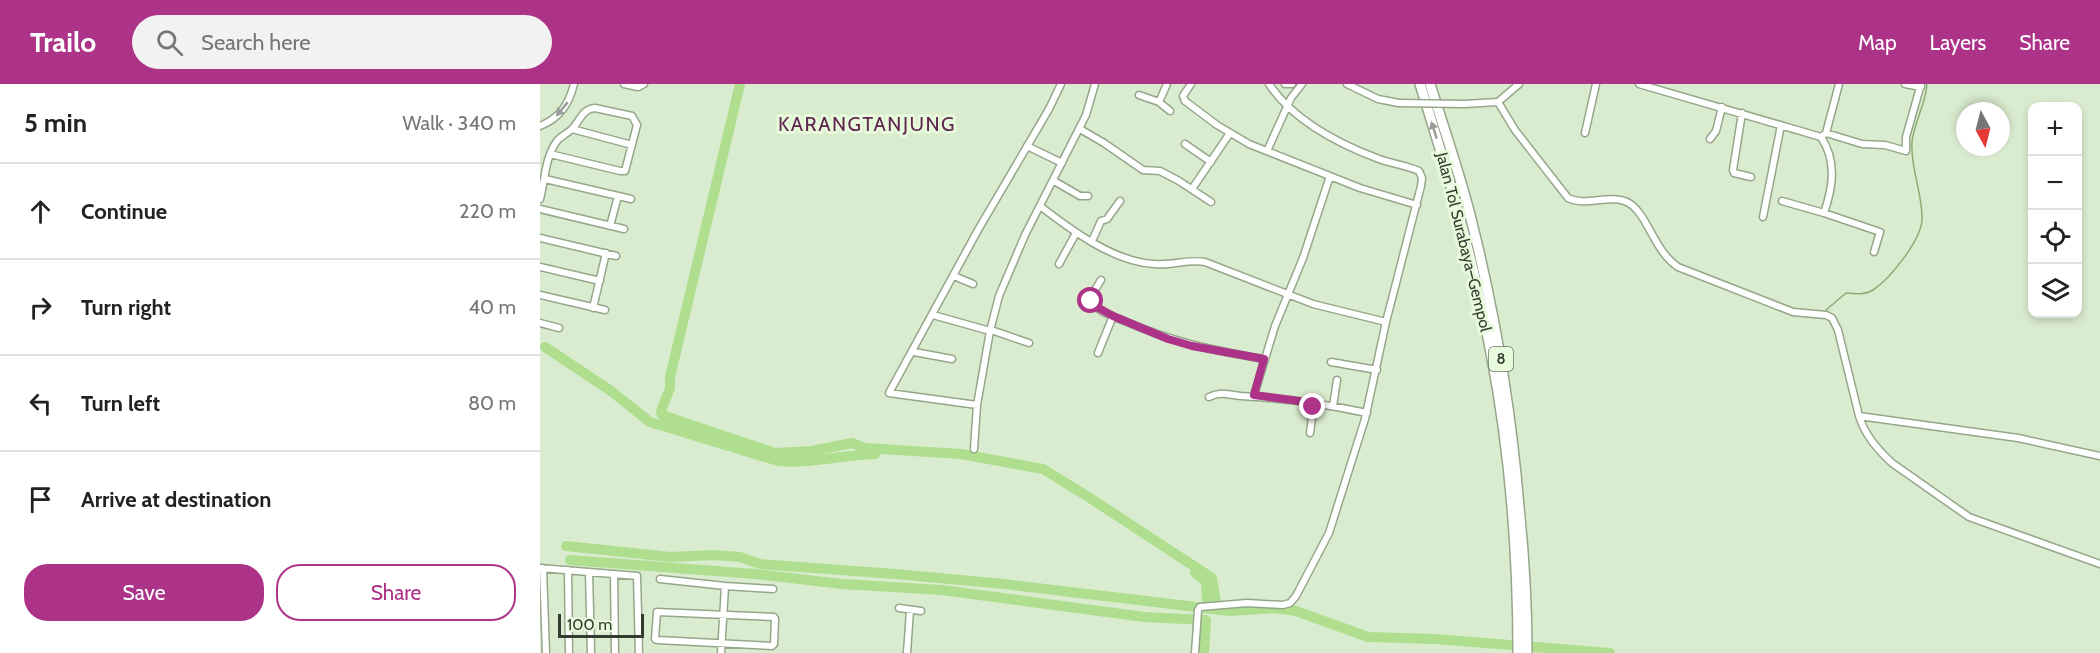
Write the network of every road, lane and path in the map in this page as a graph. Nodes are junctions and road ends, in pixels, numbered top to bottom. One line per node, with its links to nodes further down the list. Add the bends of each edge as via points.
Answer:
1 (574, 84): 28 (street, one-way to 28, via 562,111)
2 (624, 84): 3 (street)
3 (644, 84)
4 (1061, 84): 38 (street)
5 (1095, 84): 31 (street)
6 (1167, 84): 22 (street)
7 (1191, 84): 32 (street, via 1183,96 1185,101)
8 (1269, 84): 24 (street)
9 (1285, 84): 10 (street)
10 (1292, 84)
11 (1302, 84): 24 (street)
12 (1347, 84): 23 (street, bridge, via 1378,99 1399,102)
13 (1420, 84): 115 (highway, Jalan Tol Surabaya–Gempol / 8, one-way to 13, via 1512,518 1491,354 1459,213)
14 (1430, 84): 115 (highway, Jalan Tol Surabaya–Gempol / 8, via 1471,218 1505,384 1523,546)
15 (1519, 84): 23 (street)
16 (1639, 84): 27 (street)
17 (1839, 84): 34 (street)
18 (1905, 84): 20 (street)
19 (1596, 86): 33 (street)
20 (1921, 86): 34 (street, via 1906,136 1906,151)
21 (1139, 95): 22 (street)
22 (1159, 102): 25 (street)
23 (1498, 102): 98 (street, via 1568,198 1627,202 1664,255 1678,267 1792,312 1832,318)
24 (1288, 106): 39 (street); 55 (street, via 1345,145 1419,171 1422,178)
25 (1170, 111)
26 (1742, 113): 27 (street); 29 (street); 44 (street, via 1733,170)
27 (1720, 114): 35 (street)
28 (540, 126)
29 (1780, 128): 34 (street); 59 (street)
30 (572, 129): 37 (street); 37 (street, via 589,109 632,116 637,125); 40 (street, via 558,139)
31 (1080, 129): 42 (street); 47 (street, via 1143,170 1160,171)
32 (1230, 133): 39 (street); 41 (street)
33 (1585, 133)
34 (1823, 135): 58 (street, via 1833,166)
35 (1710, 139)
36 (1185, 144): 41 (street)
37 (632, 145): 40 (street, via 626,169 622,171)
38 (1027, 146): 42 (street); 70 (street)
39 (1267, 152): 43 (street)
40 (550, 154): 45 (street)
41 (1210, 162): 47 (street)
42 (1062, 163): 46 (street)
43 (1330, 176): 55 (street); 74 (street)
44 (1751, 177)
45 (545, 179): 48 (street); 50 (street)
46 (1054, 181): 49 (street, via 1080,196); 56 (street)
47 (1192, 189): 54 (street)
48 (618, 196): 51 (street); 60 (street)
49 (1088, 196)
50 (540, 199)
51 (631, 199)
52 (1120, 201): 64 (street, via 1101,221)
53 (1782, 201): 58 (street)
54 (1211, 202)
55 (1417, 205): 80 (street)
56 (1041, 206): 62 (street); 83 (street, via 1009,270)
57 (540, 209): 60 (street)
58 (1823, 213): 65 (street, via 1880,232)
59 (1763, 218)
60 (610, 226): 61 (street)
61 (624, 229)
62 (1076, 233): 64 (street); 68 (street)
63 (540, 238): 66 (street)
64 (1092, 241): 74 (street, via 1147,264 1205,262)
65 (1874, 252)
66 (606, 253): 67 (street); 71 (street)
67 (616, 256)
68 (1059, 264)
69 (540, 267): 71 (street)
70 (954, 276): 73 (street); 78 (street)
71 (600, 280): 76 (street)
72 (1101, 280): 79 (street, via 1091,301)
73 (973, 284)
74 (1287, 294): 80 (street); 88 (street)
75 (540, 295): 76 (street)
76 (593, 308): 77 (street)
77 (605, 310)
78 (933, 315): 83 (street); 85 (street)
79 (1113, 316): 86 (street); 88 (street, via 1192,346)
80 (1386, 322): 90 (street)
81 (540, 323): 82 (street)
82 (560, 328)
83 (990, 330): 84 (street); 95 (street)
84 (1029, 343)
85 (914, 351): 87 (street); 95 (street, via 889,393)
86 (1098, 353)
87 (952, 359)
88 (1264, 359): 92 (street)
89 (1331, 362): 90 (street)
90 (1377, 370): 97 (street)
91 (1337, 380): 96 (street)
92 (1254, 395): 93 (street, via 1222,392); 94 (street)
93 (1209, 397)
94 (1314, 403): 96 (street); 99 (street)
95 (977, 405): 100 (street)
96 (1333, 406): 97 (street)
97 (1367, 412): 123 (street, via 1329,533 1294,600 1283,605 1200,607)
98 (1861, 416): 101 (street, via 2007,436); 102 (street, via 1870,440 1892,462 1964,515)
99 (1310, 433)
100 (974, 449)
101 (2100, 456)
102 (2100, 564)
103 (542, 568): 104 (street); 116 (street)
104 (567, 570): 105 (street); 117 (street)
105 (589, 572): 106 (street); 118 (street)
106 (614, 574): 119 (street); 120 (street, via 637,576)
107 (660, 579): 108 (street)
108 (724, 586): 109 (street); 113 (street)
109 (773, 589)
110 (899, 608): 111 (street)
111 (910, 610): 112 (street); 122 (street)
112 (921, 611)
113 (722, 614): 114 (street); 114 (street, via 776,619 773,646); 114 (street, via 659,611 655,639)
114 (721, 644): 121 (street)
115 (1522, 649)
116 (546, 653)
117 (569, 653)
118 (591, 653)
119 (615, 653)
120 (639, 653)
121 (721, 653)
122 (907, 653)
123 (1195, 653)

